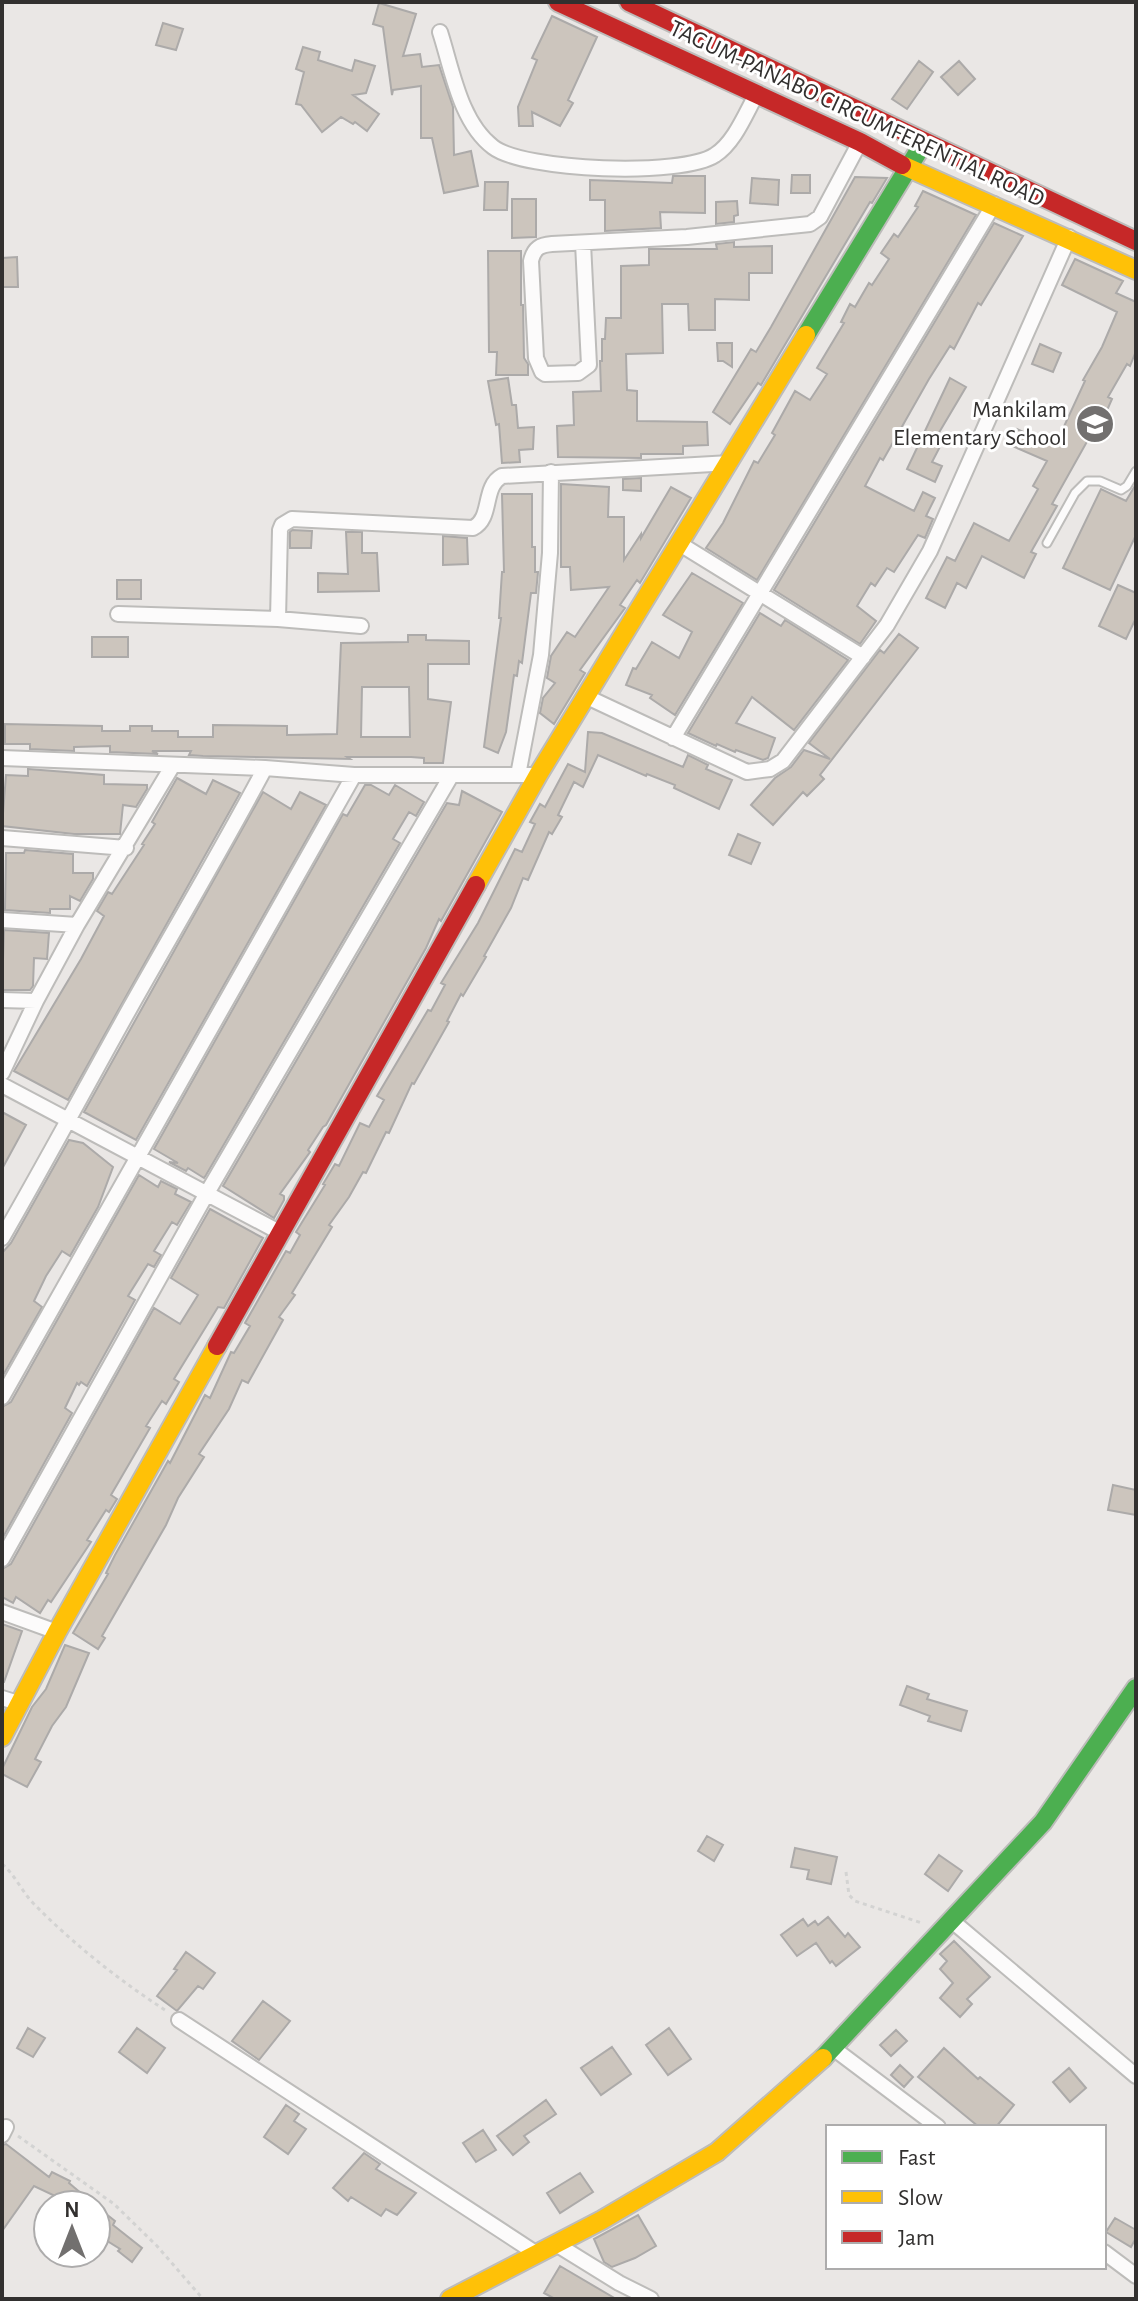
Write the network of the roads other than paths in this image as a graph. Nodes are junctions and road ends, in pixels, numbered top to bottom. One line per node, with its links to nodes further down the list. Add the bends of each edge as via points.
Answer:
1 (558, 2): 4 (main road, TAGUM-PANABO CIRCUMFERENTIAL ROAD)
2 (629, 2): 6 (main road, TAGUM-PANABO CIRCUMFERENTIAL ROAD)
3 (440, 32): 4 (street, via 476,129 493,147 534,162 648,169 707,160 728,143)
4 (756, 95): 5 (main road, TAGUM-PANABO CIRCUMFERENTIAL ROAD)
5 (860, 142): 7 (main road, TAGUM-PANABO CIRCUMFERENTIAL ROAD); 11 (street, via 820,217 810,224)
6 (924, 142): 7 (main road); 10 (main road, TAGUM-PANABO CIRCUMFERENTIAL ROAD)
7 (909, 168): 8 (main road, TAGUM-PANABO CIRCUMFERENTIAL ROAD); 13 (main road)
8 (994, 204): 9 (main road, TAGUM-PANABO CIRCUMFERENTIAL ROAD); 18 (street)
9 (1069, 237): 12 (main road, TAGUM-PANABO CIRCUMFERENTIAL ROAD); 22 (street, via 930,551)
10 (1136, 241)
11 (583, 243): 11 (street, via 589,365 578,373 545,374 536,358 532,254 541,245)
12 (1136, 270)
13 (730, 463): 15 (street); 17 (main road)
14 (1136, 471): 16 (lane, via 1121,490 1087,481)
15 (551, 472): 20 (street, via 496,479 482,520 473,528 286,521 280,530); 29 (street, via 541,655)
16 (1047, 543)
17 (680, 544): 18 (street); 23 (main road)
18 (759, 591): 22 (street); 24 (street)
19 (118, 614): 20 (street)
20 (278, 619): 21 (street)
21 (361, 626)
22 (863, 657): 24 (street, via 783,761 770,769 747,772)
23 (585, 696): 24 (street); 30 (main road)
24 (673, 738)
25 (2, 758): 26 (street)
26 (173, 765): 27 (street); 33 (street)
27 (265, 768): 28 (street); 40 (street)
28 (354, 775): 31 (street); 41 (street)
29 (518, 775): 30 (street); 31 (street)
30 (538, 775): 43 (main road)
31 (451, 776): 42 (street)
32 (2, 838): 33 (street)
33 (126, 848): 35 (street)
34 (2, 920): 35 (street)
35 (77, 925): 37 (street)
36 (2, 1000): 37 (street)
37 (36, 1001): 38 (street)
38 (2, 1073)
39 (2, 1085): 40 (street)
40 (70, 1120): 41 (street); 44 (street)
41 (136, 1158): 42 (street); 45 (street)
42 (207, 1193): 43 (street); 46 (street)
43 (281, 1233): 48 (main road)
44 (2, 1238)
45 (2, 1397)
46 (2, 1559)
47 (2, 1612): 48 (street)
48 (57, 1632): 50 (main road)
49 (1136, 1688): 52 (main road, via 1043,1822)
50 (10, 1700): 51 (main road)
51 (2, 1737)
52 (945, 1926): 54 (main road); 55 (street)
53 (179, 2020): 58 (street)
54 (833, 2048): 56 (street); 57 (main road, via 717,2152)
55 (1136, 2076)
56 (935, 2125)
57 (556, 2244): 58 (main road); 62 (street)
58 (537, 2254): 61 (main road)
59 (1106, 2254): 60 (street)
60 (1136, 2276)
61 (450, 2299)
62 (651, 2299)

